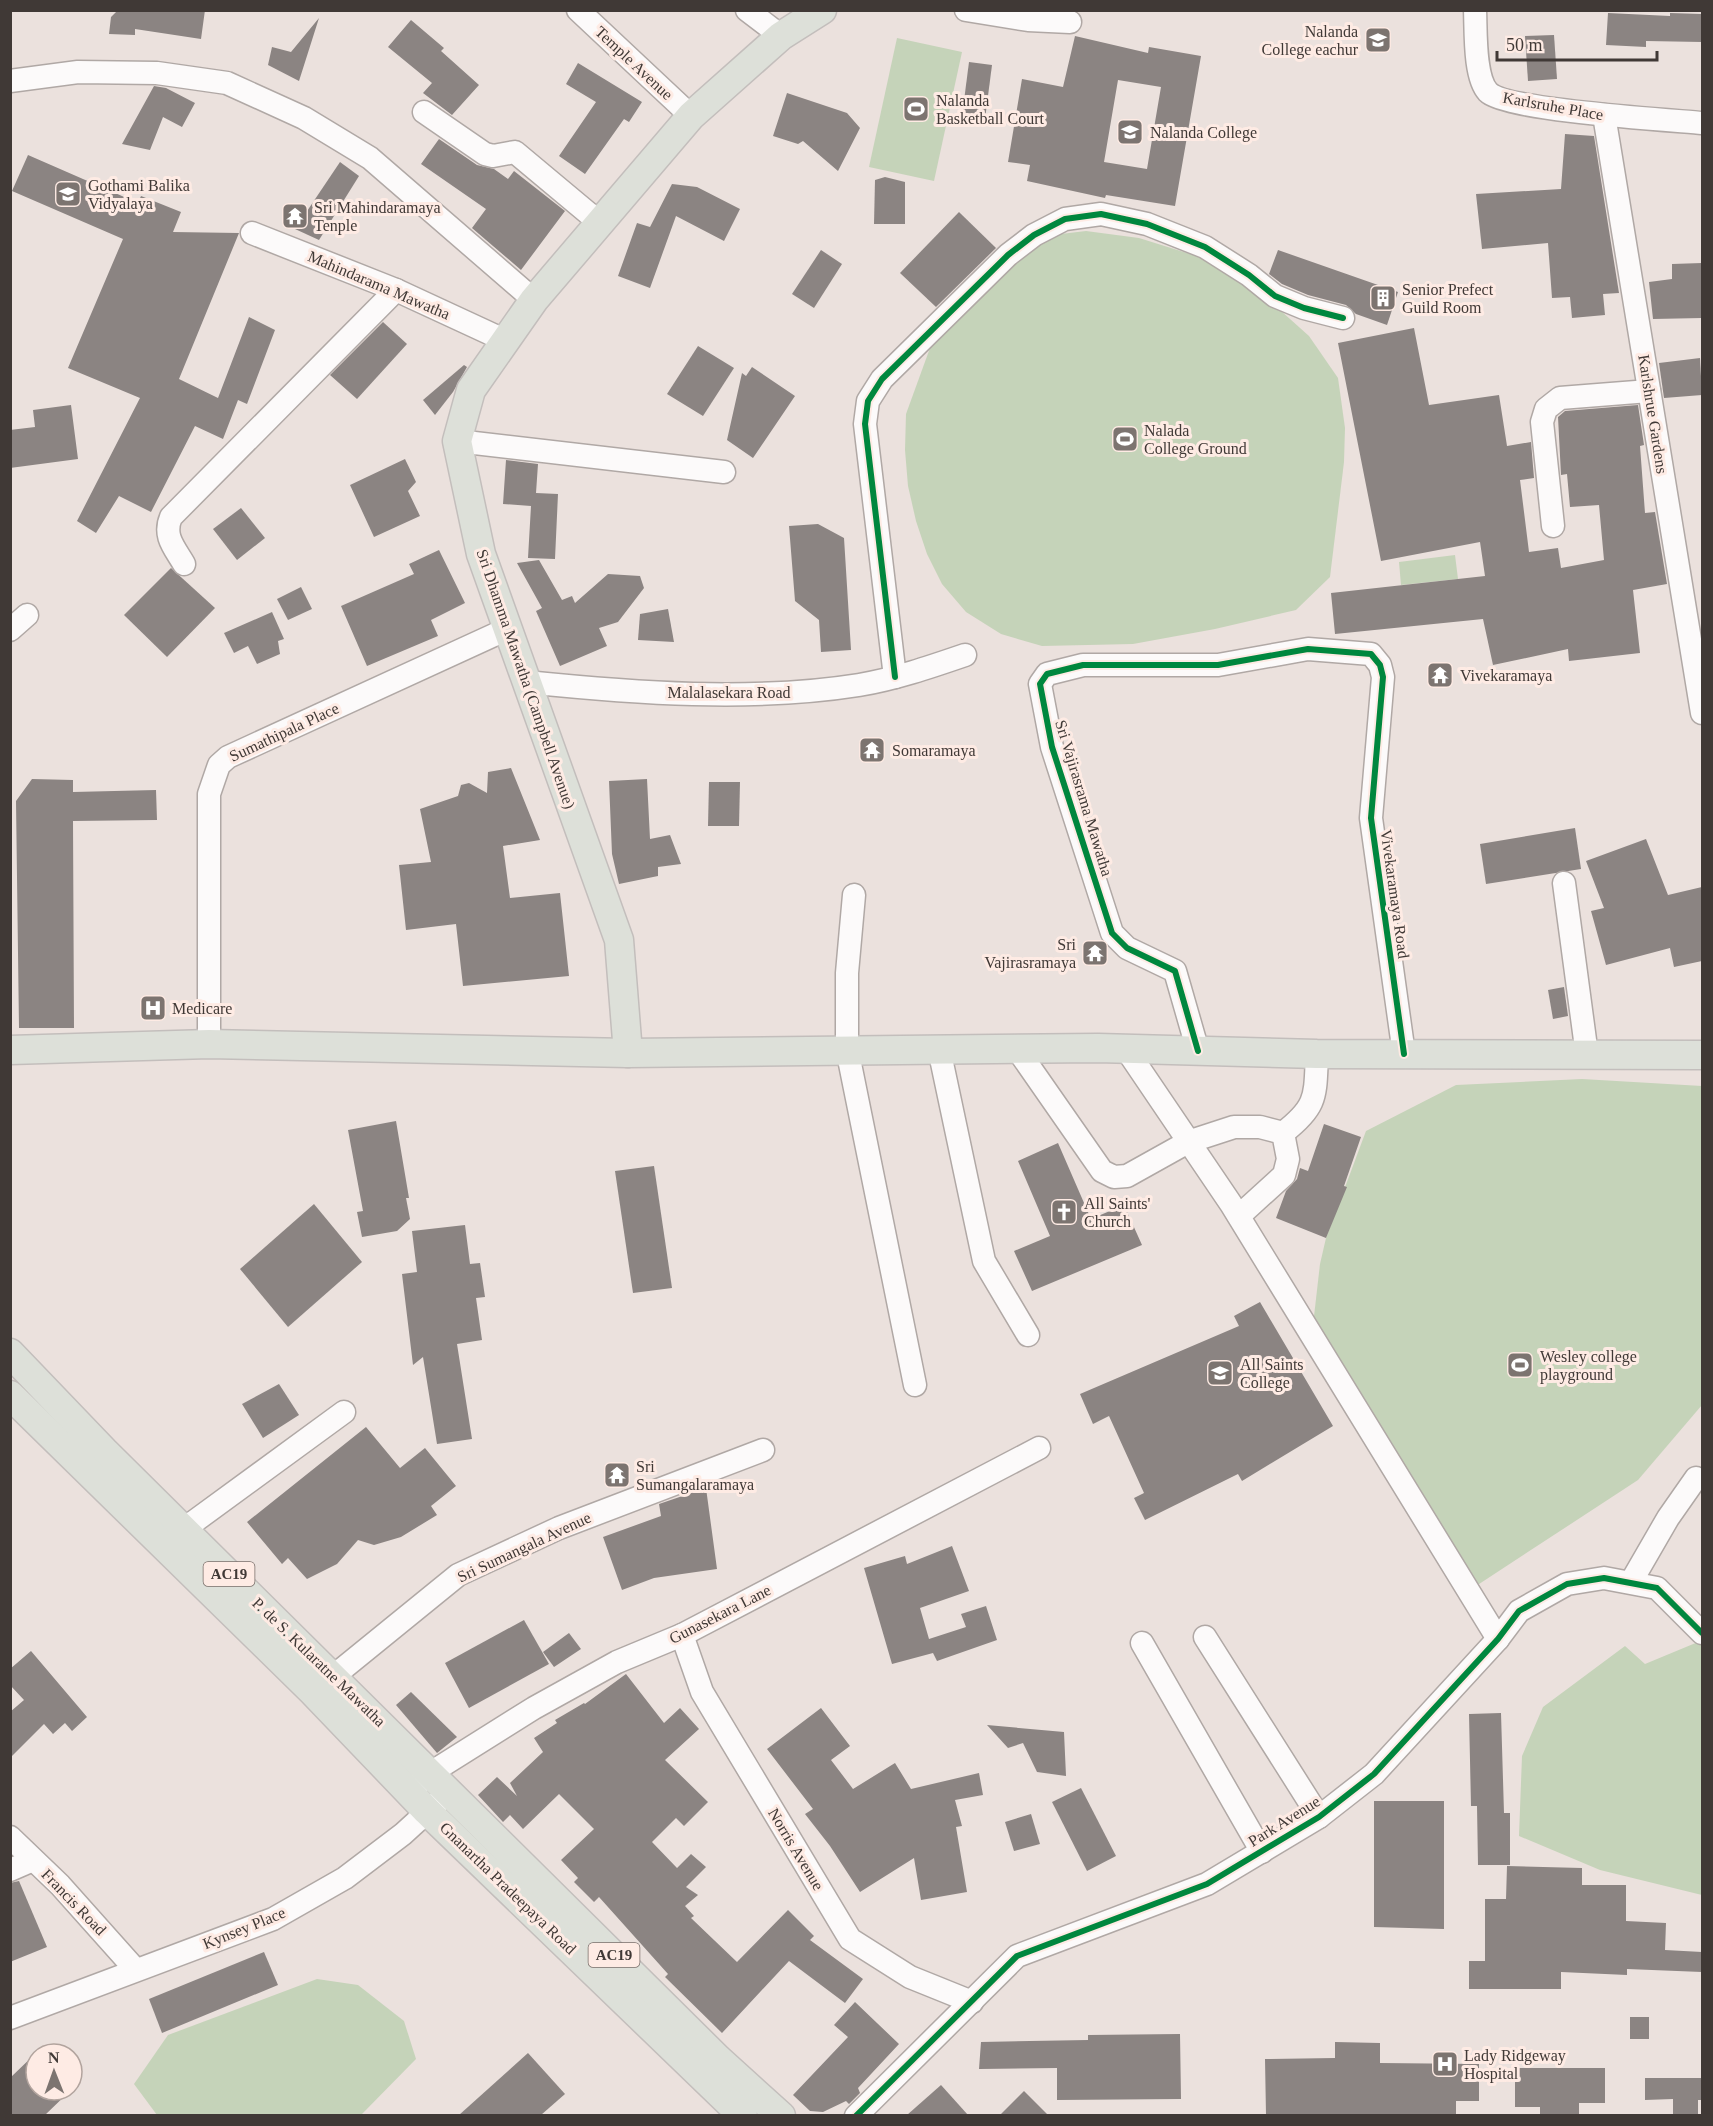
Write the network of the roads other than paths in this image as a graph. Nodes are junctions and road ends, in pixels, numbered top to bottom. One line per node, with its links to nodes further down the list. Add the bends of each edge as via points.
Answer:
1 (578, 10): 11 (street, Temple Avenue)
2 (747, 10): 7 (street)
3 (822, 10): 7 (main road, Sri Dhamma Mawatha (Campbell Avenue))
4 (966, 10): 6 (street)
5 (1475, 10): 10 (street, Karlsruhe Place, via 1480,75 1488,92 1505,101)
6 (1070, 22)
7 (782, 36): 11 (main road, Sri Dhamma Mawatha (Campbell Avenue))
8 (10, 81): 16 (street, via 78,72 157,73 227,83 304,118 370,158)
9 (424, 112): 13 (street, via 485,154 515,152)
10 (1604, 115): 12 (street, Karlsruhe Place); 19 (street, Karlshrue Gardens)
11 (691, 116): 13 (main road, Sri Dhamma Mawatha (Campbell Avenue))
12 (1702, 123)
13 (600, 223): 16 (main road, Sri Dhamma Mawatha (Campbell Avenue))
14 (252, 233): 15 (street, Mahindarama Mawatha)
15 (396, 290): 18 (street, Mahindarama Mawatha); 23 (street, via 171,517 168,537)
16 (534, 300): 18 (main road, Sri Dhamma Mawatha (Campbell Avenue))
17 (1343, 318): 27 (street, via 1275,296 1204,247 1147,225 1101,214 1065,219 1034,235 1008,255 882,380 868,401 865,424)
18 (504, 340): 20 (main road, Sri Dhamma Mawatha (Campbell Avenue), via 471,390)
19 (1649, 391): 22 (street, via 1560,398 1546,409 1542,422); 29 (street, Karlshrue Gardens)
20 (457, 441): 21 (street); 24 (main road, Sri Dhamma Mawatha (Campbell Avenue), via 481,554)
21 (724, 472)
22 (1553, 526)
23 (184, 564)
24 (507, 629): 28 (main road, Sri Dhamma Mawatha (Campbell Avenue)); 32 (street, Sumathipala Place, via 228,757 219,765 209,794)
25 (965, 655): 27 (street, Malalasekara Road)
26 (1380, 665): 38 (street, Sri Vajirasrama Mawatha, via 1371,654 1308,648 1218,665 1083,664 1047,674 1040,684 1052,747 1112,933 1127,948 1175,971); 41 (street, Vivekaramaya Road, via 1383,678 1371,818)
27 (895, 677): 28 (street, Malalasekara Road, via 784,694 592,689)
28 (526, 682): 39 (main road, Sri Dhamma Mawatha (Campbell Avenue), via 618,940)
29 (1702, 713)
30 (1564, 883): 42 (street)
31 (854, 895): 33 (street)
32 (209, 1044): 37 (main road); 39 (main road)
33 (846, 1049): 34 (main road); 39 (main road); 49 (street)
34 (939, 1049): 35 (main road); 47 (street, via 984,1261)
35 (1017, 1049): 36 (main road); 45 (street, via 1102,1171 1114,1177 1127,1176)
36 (1126, 1049): 38 (main road); 45 (street)
37 (10, 1050)
38 (1198, 1051): 40 (main road)
39 (628, 1053)
40 (1317, 1054): 41 (main road); 44 (street, via 1313,1099 1306,1116)
41 (1404, 1054): 42 (main road)
42 (1587, 1055): 43 (main road)
43 (1702, 1055)
44 (1283, 1134): 45 (street, via 1234,1126); 46 (street, via 1288,1159 1284,1175)
45 (1188, 1142): 46 (street)
46 (1239, 1216): 60 (street)
47 (1028, 1335)
48 (10, 1353): 55 (main road, P. de S. Kularatne Mawatha / AC19)
49 (915, 1385)
50 (10, 1395): 62 (main road, P. de S. Kularatne Mawatha / AC19)
51 (344, 1412): 55 (street)
52 (1039, 1448): 58 (street, Gunasekara Lane)
53 (763, 1450): 62 (street, Sri Sumangala Avenue, via 559,1528 458,1575)
54 (1696, 1478): 56 (street)
55 (184, 1529): 62 (main road, P. de S. Kularatne Mawatha / AC19)
56 (1631, 1582): 57 (street, Park Avenue, via 1657,1588); 60 (street, Park Avenue, via 1605,1578 1566,1584 1519,1611)
57 (1702, 1633)
58 (682, 1635): 63 (street, Gunasekara Lane, via 616,1662 534,1708); 71 (street, Norris Avenue, via 702,1692 850,1940 910,1977)
59 (1205, 1637): 65 (street)
60 (1498, 1638): 65 (street, Park Avenue, via 1374,1774)
61 (1142, 1643): 67 (street)
62 (323, 1685): 63 (main road, P. de S. Kularatne Mawatha / AC19); 64 (main road, P. de S. Kularatne Mawatha / AC19)
63 (441, 1782): 64 (street, Gunasekara Lane); 74 (main road, Gnanartha Pradeepaya Road / AC19, via 718,2059)
64 (418, 1802): 70 (street, Kynsey Place, via 403,1834 345,1878 273,1919); 73 (main road, Gnanartha Pradeepaya Road / AC19)
65 (1318, 1817): 67 (street, Park Avenue)
66 (10, 1837): 68 (street, Francis Road)
67 (1262, 1852): 71 (street, Park Avenue, via 1207,1884 1017,1956)
68 (33, 1860): 69 (street); 70 (street, Francis Road)
69 (10, 1870)
70 (135, 1969): 72 (street, Kynsey Place)
71 (972, 2002): 75 (street, Park Avenue)
72 (10, 2018)
73 (733, 2112)
74 (781, 2115)
75 (855, 2115)

